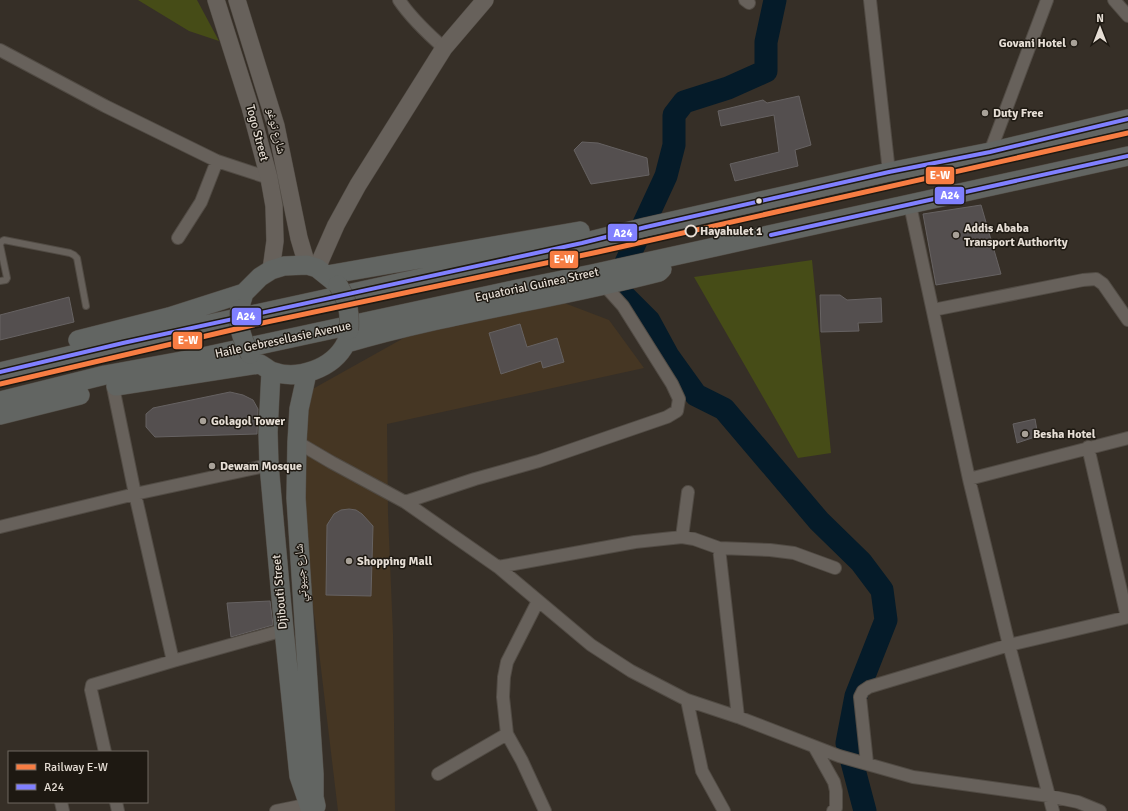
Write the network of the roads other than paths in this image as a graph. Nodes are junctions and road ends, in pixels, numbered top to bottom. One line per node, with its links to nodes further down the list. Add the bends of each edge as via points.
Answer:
1 (216, 0): 16 (street, Togo Street)
2 (237, 0): 21 (street, شارع توغو, via 276,126 299,238)
3 (399, 0): 9 (street)
4 (485, 0): 9 (street)
5 (870, 0): 15 (street)
6 (1046, 0): 12 (street)
7 (1114, 0): 8 (street)
8 (1128, 16)
9 (444, 48): 21 (street, via 358,185 336,226)
10 (0, 50): 14 (street, via 105,106)
11 (1128, 119): 12 (main road)
12 (990, 152): 15 (main road)
13 (1128, 156): 17 (main road, Equatorial Guinea Street)
14 (218, 161): 16 (street); 19 (street, via 201,202)
15 (889, 172): 18 (main road)
16 (270, 178): 20 (street, Togo Street, via 275,241)
17 (910, 205): 22 (main road, Equatorial Guinea Street, via 672,256 654,266); 27 (street)
18 (623, 232): 21 (main road, via 592,229); 32 (main road)
19 (178, 238)
20 (271, 270): 21 (main road, via 284,266); 24 (main road, via 260,277)
21 (322, 273): 29 (main road, bridge, via 344,296 348,306)
22 (609, 280): 26 (main road, Equatorial Guinea Street); 29 (main road, via 389,330); 44 (street, via 672,384 678,399 677,411 667,417 539,461)
23 (0, 281): 25 (lane, via 7,278 0,245 4,240 74,254 77,258)
24 (242, 301): 30 (main road); 31 (main road, bridge, via 238,319 240,332)
25 (86, 306)
26 (425, 309): 35 (main road, Haile Gebresellasie Avenue, via 198,358 105,375)
27 (933, 310): 28 (street, via 1096,279 1103,284); 41 (street)
28 (1128, 320)
29 (348, 336): 33 (main road, via 332,360)
30 (0, 358)
31 (260, 363): 33 (main road, via 289,374); 34 (main road); 40 (main road, Djibouti Street)
32 (0, 372)
33 (308, 373): 38 (main road, شارع جيبوتي, via 299,410)
34 (113, 387): 36 (main road); 43 (street)
35 (0, 401)
36 (0, 415)
37 (1128, 438): 39 (street)
38 (297, 442): 44 (street); 63 (main road, شارع جيبوتي, via 296,498 314,774)
39 (1088, 448): 41 (street); 51 (street)
40 (269, 465): 43 (street); 52 (main road, Djibouti Street)
41 (969, 479): 53 (street)
42 (688, 492): 46 (street)
43 (135, 494): 45 (street); 54 (street)
44 (405, 502): 48 (street)
45 (0, 527)
46 (682, 537): 47 (street); 48 (street, via 635,542)
47 (719, 548): 49 (street, via 794,553); 56 (street)
48 (498, 567): 50 (street)
49 (835, 568)
50 (538, 601): 55 (street, via 591,645 631,671); 57 (street, via 506,662 503,697)
51 (1128, 617): 53 (street)
52 (284, 630): 54 (street); 63 (main road, Djibouti Street, via 299,776)
53 (1009, 645): 60 (street, via 869,686 860,697); 62 (street)
54 (173, 661): 59 (street, via 92,685)
55 (687, 700): 56 (street); 66 (street, via 702,771)
56 (738, 717): 58 (street)
57 (507, 734): 61 (street); 65 (street)
58 (815, 748): 60 (street); 67 (street, via 835,787 836,808)
59 (105, 751)
60 (861, 762): 62 (street, via 913,777)
61 (438, 774)
62 (1049, 796): 68 (street); 69 (street, via 1078,802)
63 (313, 809): 64 (street)
64 (276, 811)
65 (545, 811)
66 (724, 811)
67 (833, 811)
68 (1053, 811)
69 (1100, 811)

